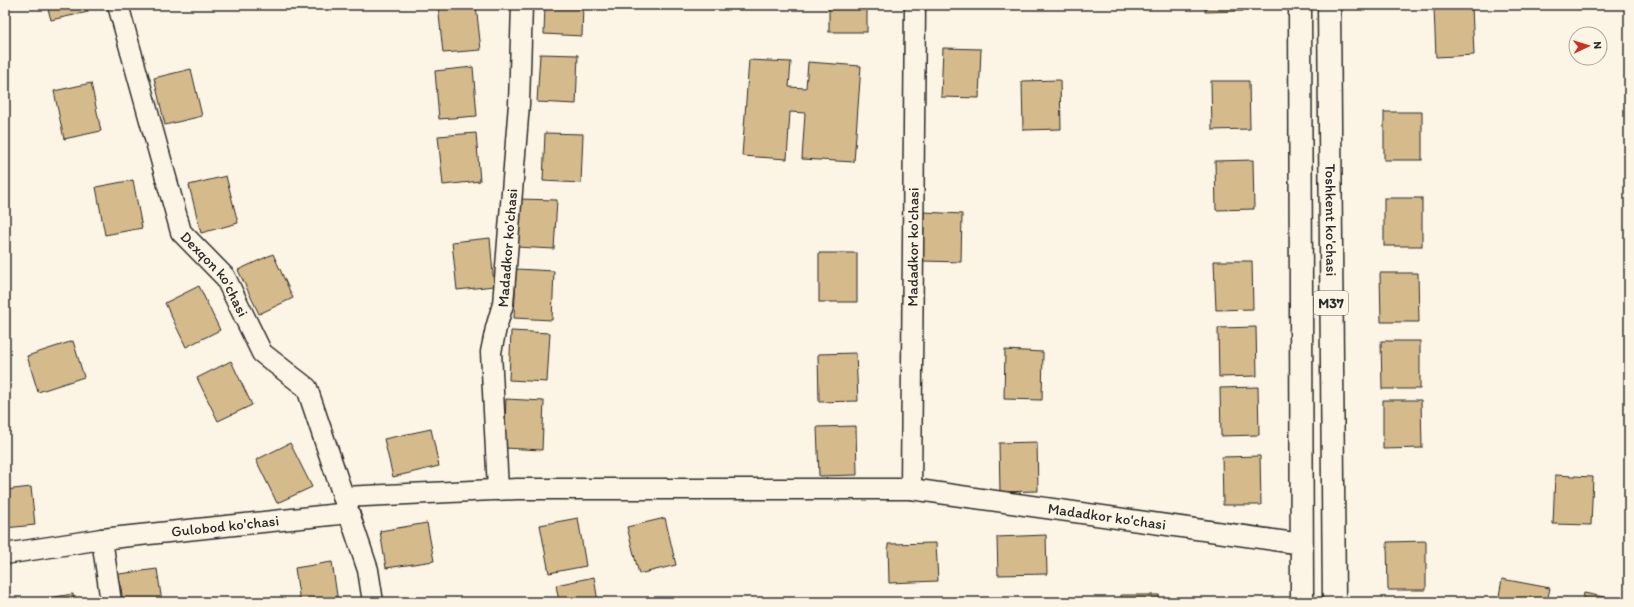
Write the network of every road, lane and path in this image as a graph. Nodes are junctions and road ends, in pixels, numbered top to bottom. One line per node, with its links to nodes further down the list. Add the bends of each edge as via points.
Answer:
1 (118, 5): 8 (street, Dexqon ko'chasi, via 181,232 225,277 262,353 307,388)
2 (522, 5): 7 (street, Madadkor ko'chasi, via 518,104 503,304 491,352)
3 (915, 5): 6 (street, Madadkor ko'chasi)
4 (1300, 5): 10 (highway, Toshkent ko'chasi / M37)
5 (1329, 5): 15 (highway, Toshkent ko'chasi / M37)
6 (911, 489): 7 (street, Madadkor ko'chasi); 10 (street, Madadkor ko'chasi)
7 (498, 490): 8 (street, Madadkor ko'chasi)
8 (346, 505): 9 (street, Gulobod ko'chasi); 13 (street, via 368,570)
9 (102, 539): 11 (street, Gulobod ko'chasi); 12 (street)
10 (1302, 544): 14 (highway, Toshkent ko'chasi / M37)
11 (5, 554)
12 (111, 602)
13 (372, 602)
14 (1302, 602)
15 (1334, 602)

